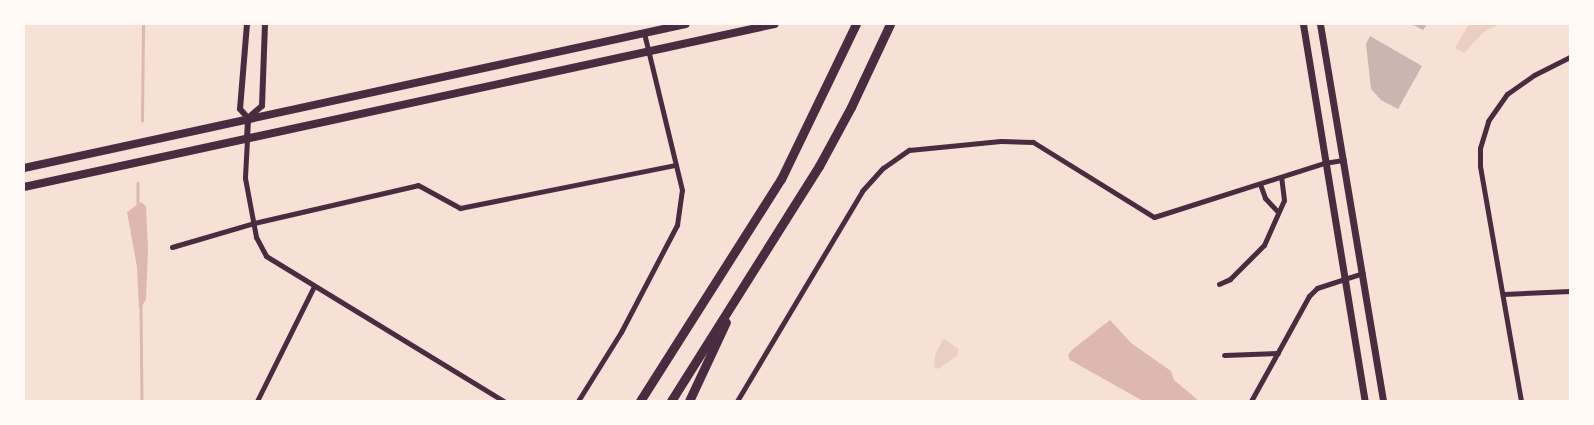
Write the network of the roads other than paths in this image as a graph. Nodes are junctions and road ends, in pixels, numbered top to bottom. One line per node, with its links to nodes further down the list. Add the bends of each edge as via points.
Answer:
1 (247, 24): 12 (street, via 240,109)
2 (265, 24): 12 (street, via 262,106)
3 (686, 24): 9 (main road)
4 (775, 24): 10 (main road)
5 (856, 24): 36 (highway, via 781,179)
6 (890, 24): 30 (highway, via 819,166)
7 (1302, 24): 15 (main road)
8 (1320, 24): 14 (main road)
9 (644, 33): 10 (street); 12 (main road)
10 (648, 51): 13 (main road); 16 (street)
11 (1570, 57): 29 (street, via 1534,75 1497,106 1482,136 1480,166)
12 (248, 118): 13 (street); 17 (main road)
13 (247, 139): 20 (main road); 22 (street, via 245,178)
14 (1344, 160): 15 (street); 24 (main road)
15 (1324, 163): 18 (street); 25 (main road)
16 (676, 166): 22 (street, via 460,208 418,185); 35 (street, via 682,190 677,225 621,332)
17 (24, 168)
18 (1281, 177): 19 (street); 21 (street, via 1284,191)
19 (1260, 184): 21 (street, via 1264,198); 39 (street, via 1154,217 1041,145 1002,141 909,150 872,179)
20 (24, 187)
21 (1277, 210): 26 (street, via 1277,218 1264,246 1230,278)
22 (254, 223): 23 (street); 27 (street, via 266,256)
23 (172, 247)
24 (1362, 274): 25 (street); 42 (main road)
25 (1342, 278): 31 (street, via 1317,288 1309,296); 41 (main road)
26 (1219, 284)
27 (314, 286): 33 (street); 34 (street)
28 (1570, 291): 29 (street)
29 (1504, 294): 43 (street)
30 (731, 307): 37 (highway); 38 (highway, via 718,344)
31 (1278, 353): 32 (street); 40 (street)
32 (1224, 355)
33 (257, 401)
34 (504, 401)
35 (578, 401)
36 (640, 401)
37 (671, 401)
38 (689, 401)
39 (738, 401)
40 (1251, 401)
41 (1365, 401)
42 (1383, 401)
43 (1521, 401)

